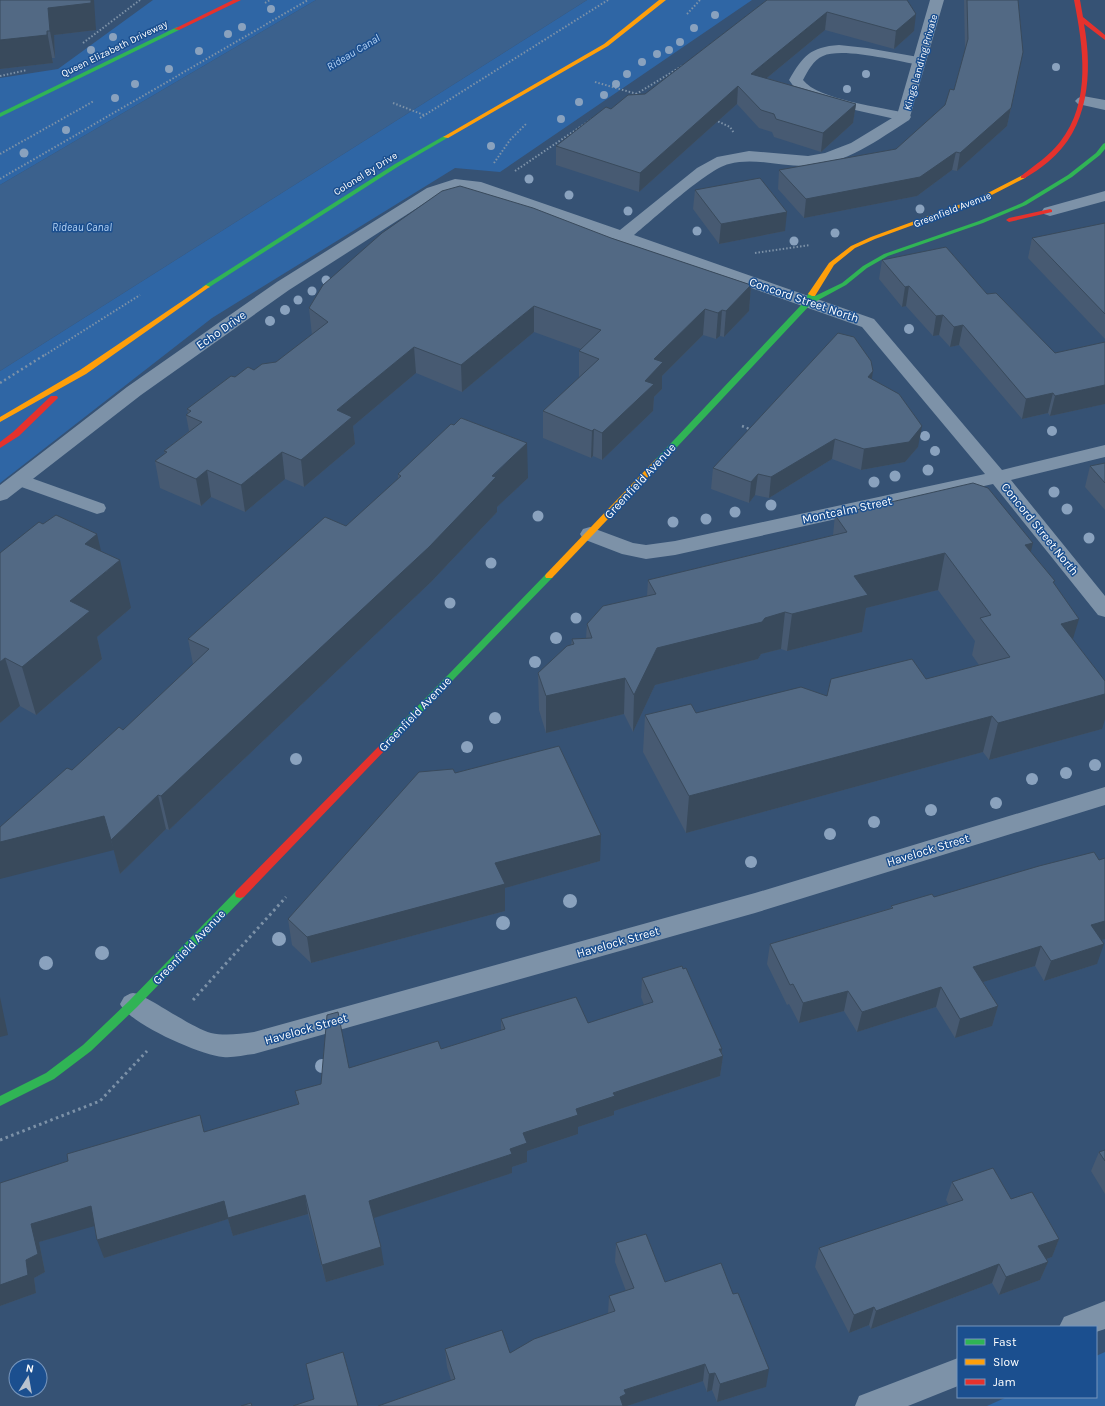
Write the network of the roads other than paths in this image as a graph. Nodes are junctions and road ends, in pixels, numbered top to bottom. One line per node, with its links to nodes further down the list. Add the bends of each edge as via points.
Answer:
1 (238, 0): 10 (main road, Queen Elizabeth Driveway)
2 (664, 0): 19 (main road, Colonel By Drive, via 606,45 397,165 185,300)
3 (937, 0): 7 (street, Kings Landing Private)
4 (1077, 0): 5 (main road, Greenfield Avenue)
5 (1081, 18): 6 (main road); 8 (main road, Greenfield Avenue, via 1085,65)
6 (1105, 38)
7 (919, 61): 11 (street, Kings Landing Private); 11 (lane, via 835,49 818,53 806,63 796,80 802,88 820,98)
8 (1083, 101): 9 (street); 18 (main road, Greenfield Avenue, via 1076,122 1069,133 1060,145 1036,166 991,195 880,236 846,252 828,267)
9 (1105, 104)
10 (0, 116)
11 (904, 118): 17 (street, Kings Landing Private, via 857,146 829,157 808,161 749,156 723,160 703,171)
12 (1105, 145): 16 (main road, Greenfield Avenue, via 1098,154 1070,176 1040,194 1005,212)
13 (455, 184): 17 (street, Concord Street North, via 481,187); 24 (street, Echo Drive, via 433,191 283,286 134,391)
14 (1105, 196): 15 (street)
15 (1050, 211): 16 (main road)
16 (955, 231): 18 (main road, Greenfield Avenue, via 886,255 865,267 844,284)
17 (622, 237): 18 (street, Concord Street North)
18 (808, 302): 23 (street, Concord Street North, via 868,323); 27 (main road, Greenfield Avenue)
19 (83, 372): 20 (main road, Colonel By Drive); 21 (main road, Colonel By Drive)
20 (0, 420)
21 (0, 446)
22 (1105, 452): 23 (street, Montcalm Street)
23 (998, 477): 27 (street, Montcalm Street, via 675,548 646,552 629,549); 28 (street, Concord Street North)
24 (20, 480): 25 (street, Echo Drive); 26 (lane)
25 (0, 495)
26 (97, 508)
27 (590, 534): 30 (main road, Greenfield Avenue)
28 (1105, 610)
29 (1105, 796): 30 (street, Havelock Street, via 755,903 254,1043 223,1046 198,1039)
30 (132, 1004): 31 (main road, Greenfield Avenue, via 72,1060 37,1083)
31 (0, 1101)
32 (1105, 1315): 33 (street)
33 (1077, 1326)
34 (957, 1372): 35 (street)
35 (870, 1406)

